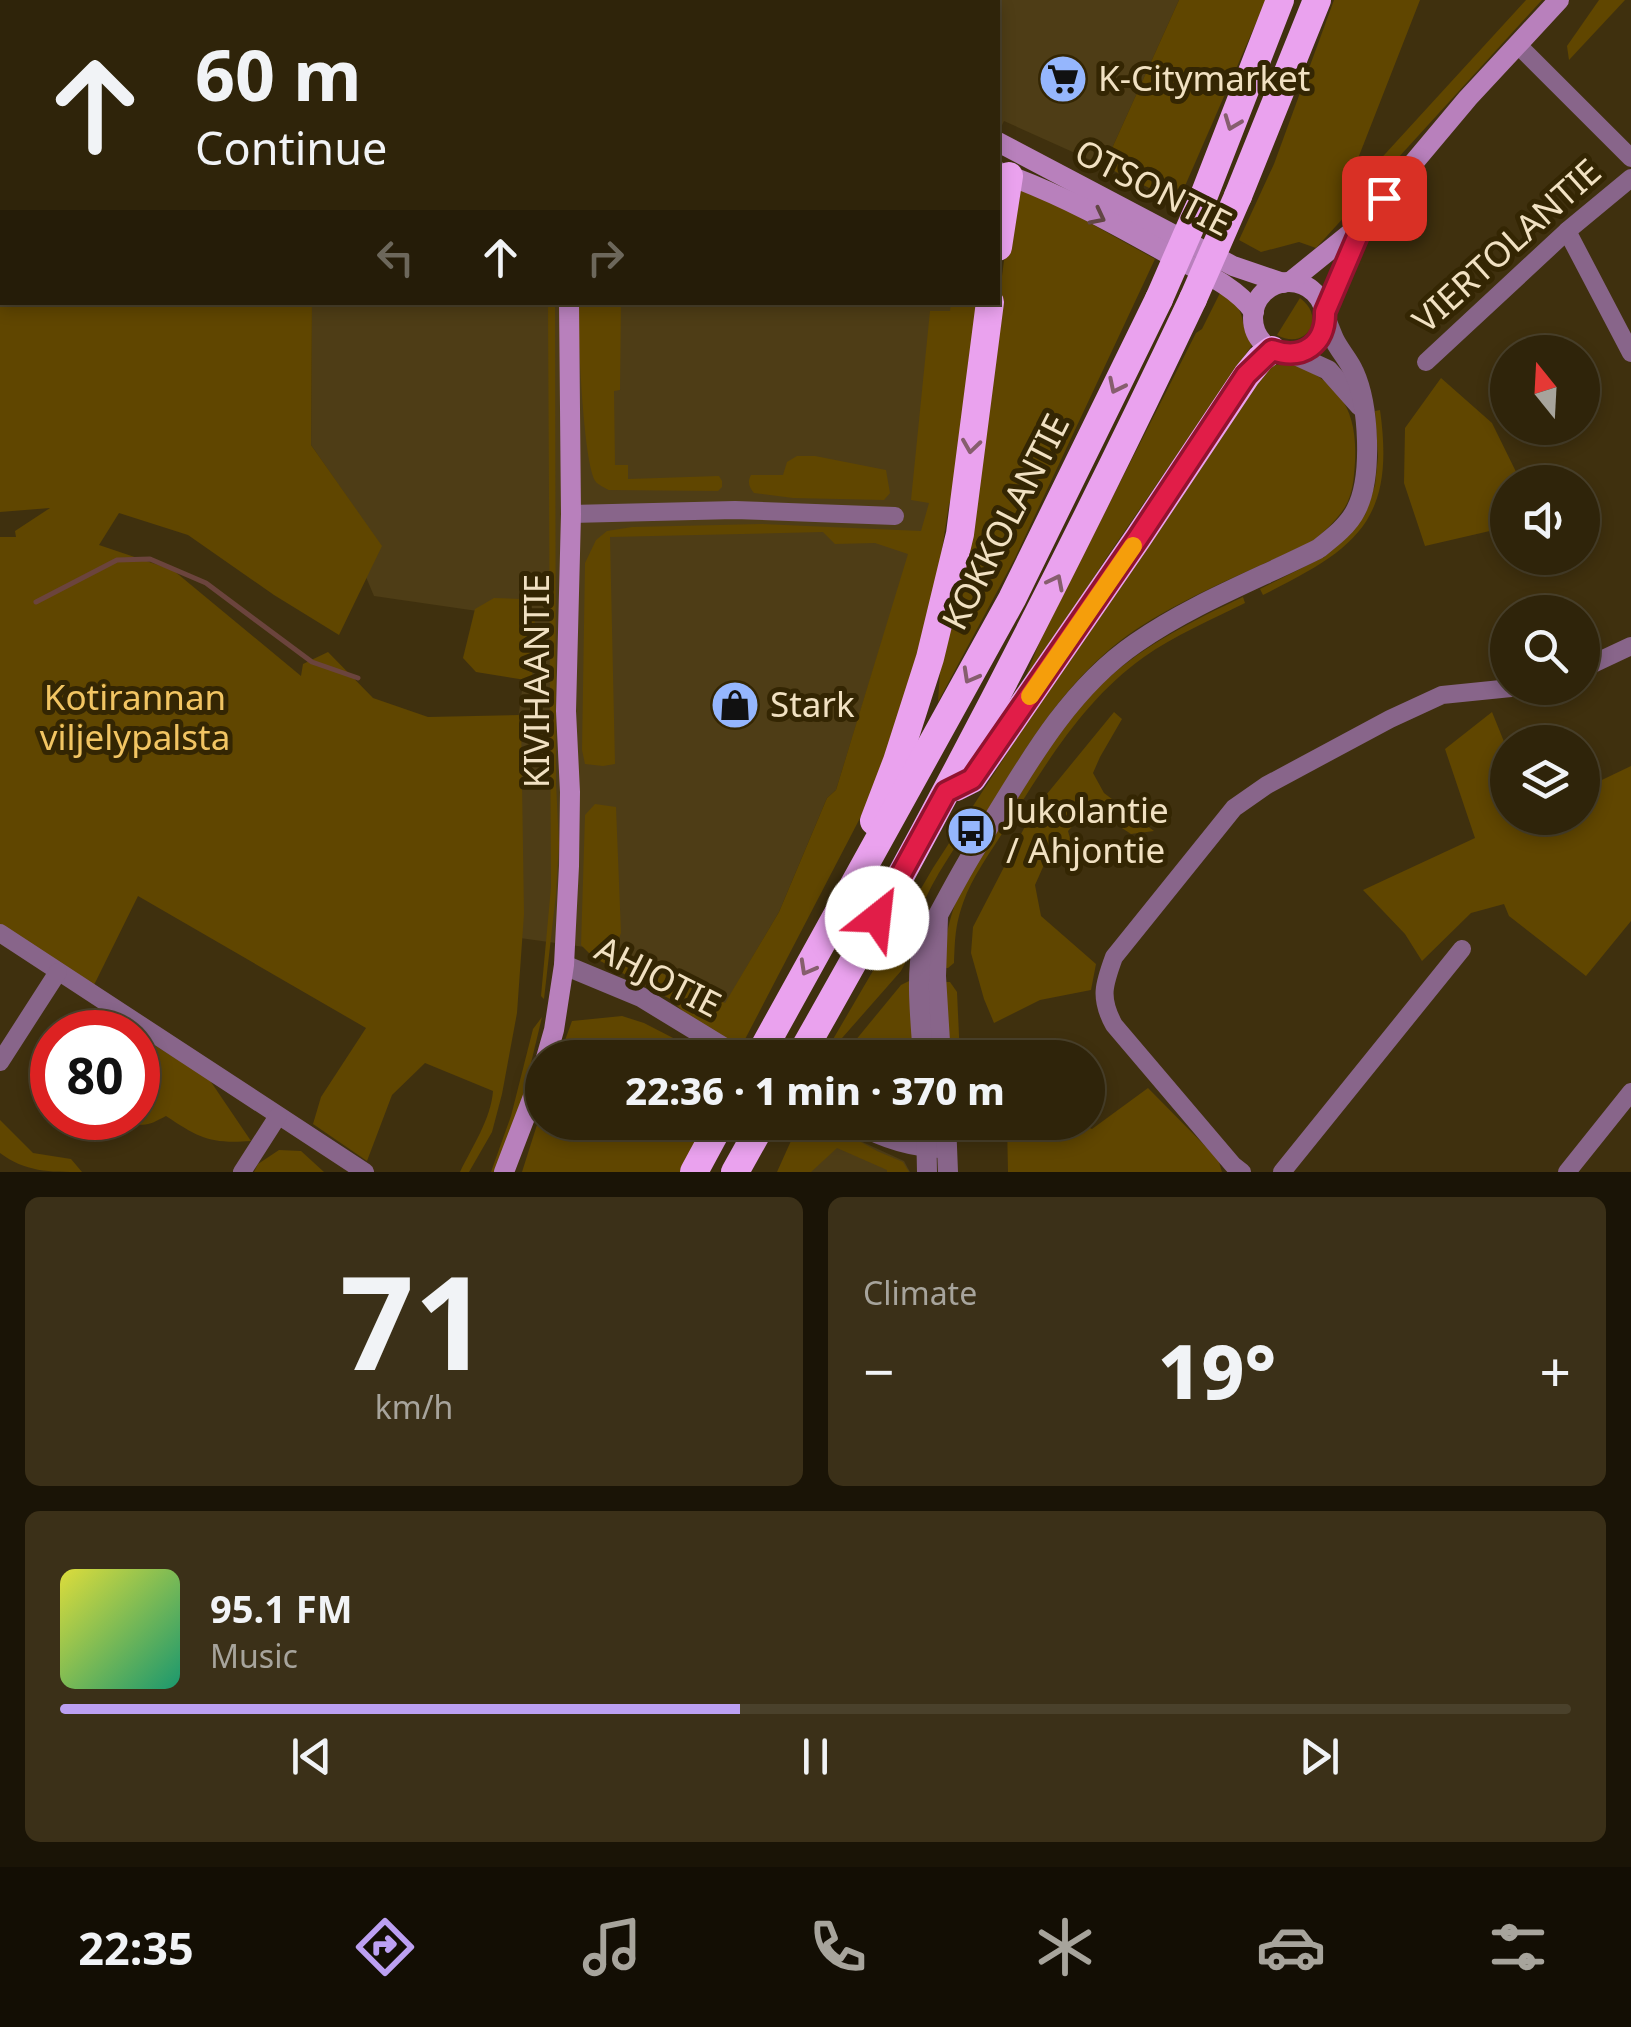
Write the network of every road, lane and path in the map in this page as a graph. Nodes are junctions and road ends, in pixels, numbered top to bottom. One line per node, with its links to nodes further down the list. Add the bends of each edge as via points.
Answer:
1 (1280, 0): 26 (highway, KOKKOLANTIE, one-way to 26, bridge, via 1159,299 1012,599)
2 (1317, 0): 25 (highway, KOKKOLANTIE, one-way to 2, bridge, via 1193,299)
3 (1559, 0): 4 (main road)
4 (1518, 44): 5 (street); 8 (main road)
5 (1631, 158)
6 (1009, 167): 10 (highway); 11 (main road, OTSONTIE, via 1233,266); 14 (main road, OTSONTIE, one-way to 14, via 1222,284)
7 (1631, 178): 9 (street, VIERTOLANTIE)
8 (1363, 223): 11 (main road); 15 (main road)
9 (1567, 231): 17 (street); 18 (street, VIERTOLANTIE)
10 (1000, 232)
11 (1287, 282): 14 (main road, via 1264,293); 15 (main road, via 1316,293)
12 (569, 305): 20 (main road, KIVIHAANTIE)
13 (990, 305): 26 (highway, one-way to 26, via 960,534 930,658 874,817)
14 (1254, 312): 16 (main road, via 1262,342)
15 (1325, 314): 16 (main road, via 1319,339 1308,350); 19 (street, via 1353,369)
16 (1283, 352): 19 (street, via 1328,370); 25 (highway, via 1246,375 972,779)
17 (1631, 352)
18 (1426, 362)
19 (1364, 412): 27 (street, via 1364,483 1356,510 1338,533 1180,616 1098,674 1037,749)
20 (571, 514): 21 (street, via 736,510); 30 (main road, KIVIHAANTIE)
21 (895, 516)
22 (1631, 646): 23 (street)
23 (1600, 661)
24 (1490, 690): 55 (street, via 1442,695 1234,808 1114,958 1104,984 1114,1025)
25 (946, 792): 35 (highway, KOKKOLANTIE)
26 (872, 853): 34 (highway, KOKKOLANTIE, one-way to 34)
27 (938, 915): 36 (street, via 922,946); 37 (street)
28 (0, 933): 31 (street)
29 (1462, 948): 56 (street)
30 (564, 965): 32 (main road, KIVIHAANTIE); 33 (street, AHJOTIE, via 641,997)
31 (58, 972): 38 (street); 40 (street)
32 (551, 1040)
33 (712, 1040)
34 (768, 1040)
35 (810, 1040)
36 (922, 1040)
37 (940, 1040)
38 (0, 1062)
39 (1631, 1092): 57 (street)
40 (278, 1116): 48 (street); 49 (street)
41 (525, 1117): 50 (main road)
42 (711, 1140): 51 (highway)
43 (753, 1140): 52 (highway)
44 (893, 1140): 47 (street)
45 (934, 1140): 47 (street)
46 (940, 1140): 47 (street)
47 (937, 1148): 53 (street); 54 (street)
48 (242, 1172)
49 (366, 1172)
50 (504, 1172)
51 (694, 1172)
52 (735, 1172)
53 (927, 1172)
54 (948, 1172)
55 (1242, 1172)
56 (1282, 1172)
57 (1567, 1172)

